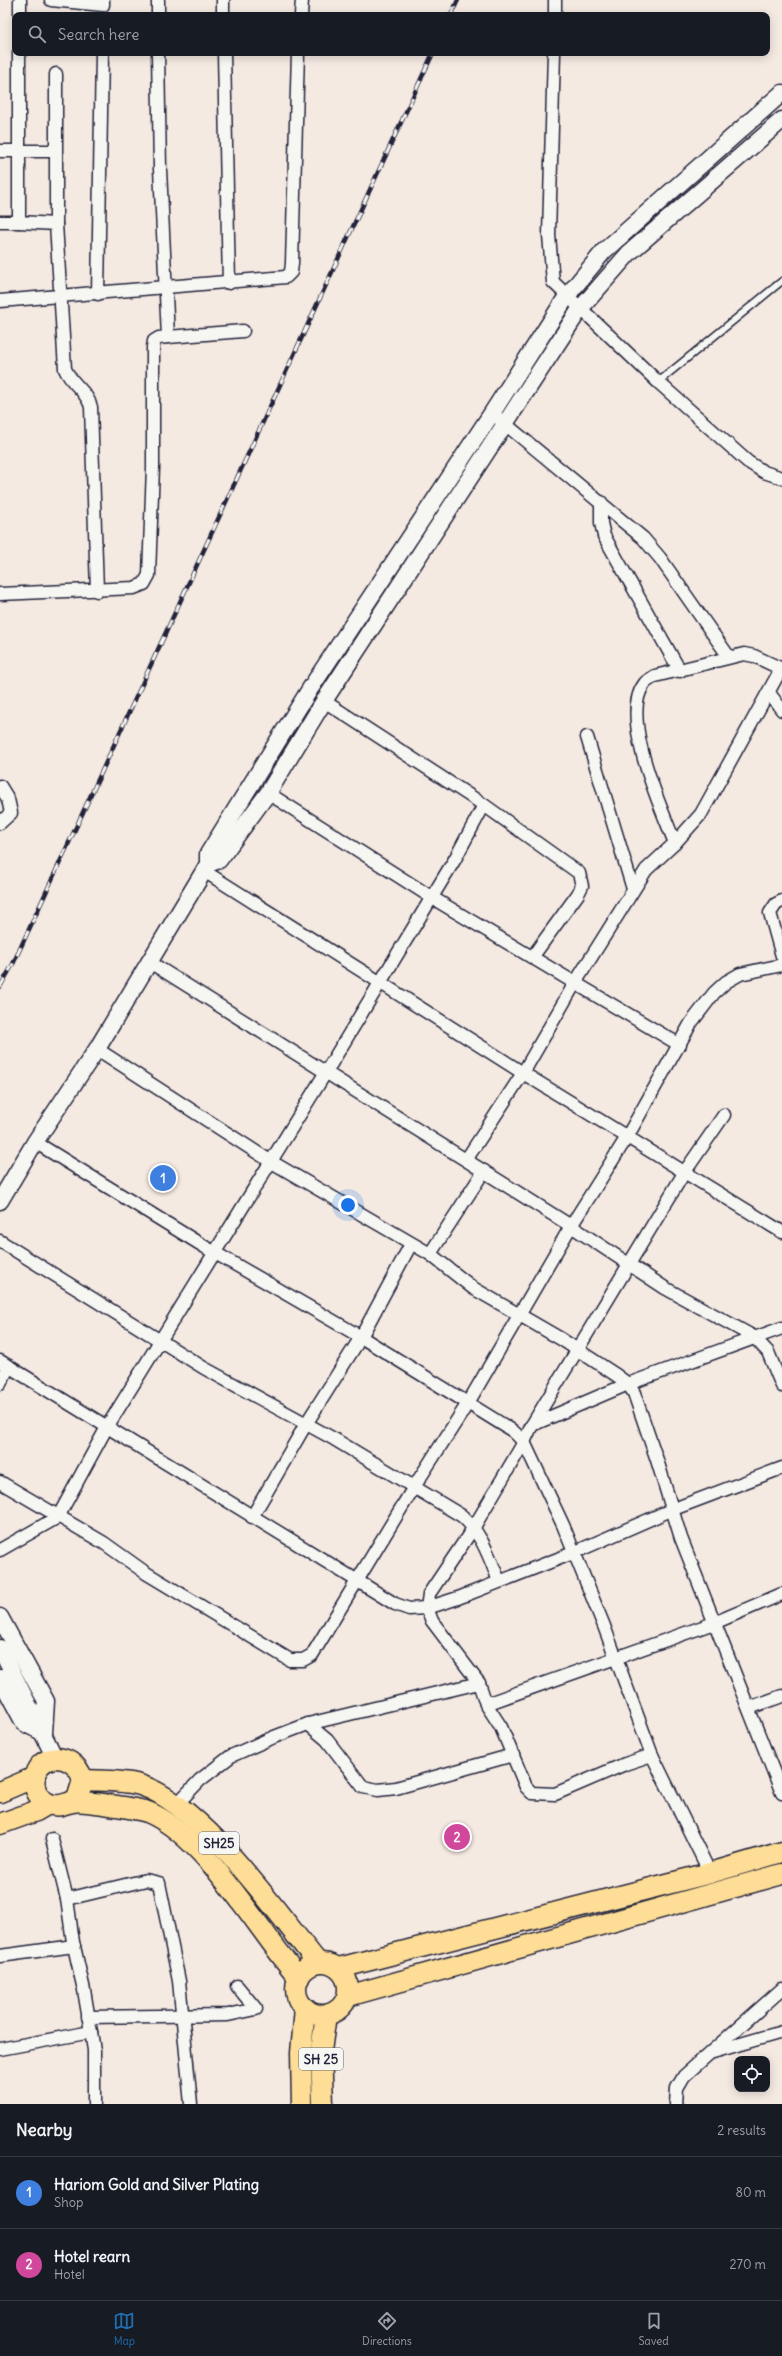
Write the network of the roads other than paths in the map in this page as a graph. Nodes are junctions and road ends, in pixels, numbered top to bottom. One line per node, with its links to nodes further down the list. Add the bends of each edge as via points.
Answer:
1 (20, 0): 8 (street)
2 (51, 0): 7 (street)
3 (158, 0): 9 (street)
4 (223, 0): 10 (street)
5 (302, 0): 11 (street)
6 (555, 0): 12 (street)
7 (103, 7)
8 (20, 12)
9 (158, 12)
10 (223, 12)
11 (301, 12)
12 (555, 12)
13 (19, 56): 23 (street)
14 (102, 56): 31 (street)
15 (158, 56): 30 (street)
16 (224, 56): 29 (street)
17 (298, 56): 29 (street, via 291,272 286,278)
18 (554, 56): 32 (street, via 550,264 553,282)
19 (56, 74): 24 (street)
20 (782, 93): 32 (street, via 604,251)
21 (782, 120): 35 (street, via 629,253)
22 (0, 150): 23 (street)
23 (19, 150): 24 (street); 26 (street)
24 (56, 151): 27 (street)
25 (0, 222): 26 (street)
26 (19, 222): 27 (street)
27 (56, 224): 33 (street)
28 (782, 281): 38 (lane)
29 (229, 283): 30 (street)
30 (164, 288): 31 (street); 37 (street)
31 (98, 294): 33 (street)
32 (567, 296): 35 (street); 39 (street)
33 (60, 297): 34 (street); 43 (street, via 65,369 72,383 89,400 91,407)
34 (0, 301)
35 (580, 309): 38 (street); 40 (street)
36 (243, 331): 37 (street)
37 (168, 337): 43 (street, via 154,341 153,347 153,467 149,575 144,584 134,588)
38 (658, 382): 41 (street, via 748,462 764,472)
39 (492, 413): 40 (street); 57 (street, via 310,689 208,854)
40 (504, 425): 42 (street); 49 (street)
41 (782, 478)
42 (601, 502): 45 (street, via 643,538 660,558); 47 (street, via 604,536)
43 (97, 591): 44 (street)
44 (0, 594)
45 (729, 657): 46 (street, via 744,654 754,656); 47 (street)
46 (781, 669): 48 (street)
47 (680, 670): 56 (street, via 655,676 645,683 639,694 637,712 642,757)
48 (769, 693): 50 (street); 56 (street, via 701,814)
49 (324, 701): 53 (street); 54 (street)
50 (782, 710)
51 (587, 737): 58 (street)
52 (0, 786): 55 (street, via 8,799 11,813)
53 (268, 793): 57 (street, via 219,860); 59 (street)
54 (484, 805): 59 (street); 61 (street, via 570,866 579,873 582,880 578,894)
55 (0, 823)
56 (675, 843): 58 (street, via 646,870)
57 (206, 868): 63 (street); 65 (street)
58 (633, 889): 66 (street)
59 (431, 897): 61 (street); 65 (street)
60 (782, 901): 62 (street, via 776,904 770,913)
61 (533, 956): 66 (street)
62 (782, 956)
63 (148, 961): 68 (street); 69 (street)
64 (782, 965): 67 (street, via 740,974 726,982 691,1023)
65 (380, 982): 69 (street); 70 (street)
66 (575, 982): 67 (street); 70 (street)
67 (680, 1045): 72 (street)
68 (97, 1049): 73 (street); 75 (street)
69 (326, 1072): 74 (street); 75 (street)
70 (523, 1073): 72 (street); 74 (street)
71 (724, 1115): 77 (street)
72 (627, 1137): 77 (street); 79 (street)
73 (35, 1142): 78 (street); 83 (street)
74 (466, 1160): 76 (street)
75 (270, 1161): 82 (street); 83 (street)
76 (484, 1171): 79 (street); 84 (street)
77 (684, 1173): 80 (street); 85 (street)
78 (0, 1201)
79 (571, 1226): 85 (street); 86 (street)
80 (782, 1232)
81 (0, 1240): 90 (street)
82 (411, 1244): 84 (street); 88 (street)
83 (215, 1252): 88 (street); 90 (street)
84 (430, 1254): 86 (street, via 473,1288)
85 (630, 1266): 89 (street); 91 (street)
86 (520, 1316): 91 (street); 96 (street)
87 (782, 1328): 89 (street)
88 (361, 1337): 96 (street); 97 (street)
89 (754, 1337): 94 (street); 95 (street, via 768,1352)
90 (160, 1341): 97 (street); 99 (street)
91 (578, 1350): 94 (street); 98 (street)
92 (4, 1364): 93 (street); 99 (street)
93 (0, 1384)
94 (628, 1384): 98 (street); 104 (street, via 634,1394 657,1460)
95 (782, 1386)
96 (468, 1403): 100 (street, via 513,1431); 103 (street)
97 (306, 1424): 103 (street); 105 (street)
98 (532, 1425): 100 (street)
99 (107, 1427): 105 (street); 106 (street)
100 (524, 1442): 107 (street); 109 (street)
101 (782, 1468): 104 (street)
102 (0, 1482): 106 (street)
103 (414, 1487): 107 (street, via 462,1516); 110 (street)
104 (671, 1510): 109 (street); 115 (street)
105 (252, 1516): 110 (street)
106 (58, 1517): 108 (street); 110 (street, via 104,1543 146,1573 290,1660 303,1660 312,1655)
107 (474, 1527): 111 (street); 113 (street, via 429,1594)
108 (0, 1550)
109 (573, 1553): 111 (street); 117 (street)
110 (357, 1580): 113 (street, via 395,1604 409,1608)
111 (499, 1580): 113 (street)
112 (782, 1594): 115 (street)
113 (427, 1608): 119 (street, via 432,1621)
114 (0, 1617): 124 (street, via 46,1701)
115 (714, 1623): 117 (street); 122 (street)
116 (0, 1648): 124 (street)
117 (616, 1658): 121 (street); 126 (street)
118 (0, 1678): 124 (street, via 24,1723)
119 (479, 1683): 121 (street); 123 (street)
120 (782, 1696): 122 (street)
121 (486, 1704): 125 (street, via 501,1727)
122 (749, 1708): 131 (street)
123 (308, 1724): 125 (street, via 327,1740 363,1787 378,1790 396,1788); 134 (street, via 231,1756 200,1780)
124 (44, 1733): 127 (street)
125 (513, 1755): 126 (street, via 526,1786 532,1792 541,1795 555,1794)
126 (652, 1755): 138 (street)
127 (55, 1758): 128 (main road, via 42,1764); 129 (main road, via 70,1760 76,1765)
128 (34, 1778): 130 (main road); 133 (main road, via 37,1792)
129 (83, 1780): 132 (main road, via 80,1792); 134 (main road, SH25, via 140,1785 159,1793)
130 (0, 1792)
131 (782, 1793)
132 (72, 1802): 133 (main road, via 56,1806); 145 (main road, via 140,1809 174,1827 204,1856)
133 (48, 1804): 135 (main road)
134 (176, 1805): 143 (main road, SH25, via 223,1846)
135 (0, 1824)
136 (52, 1839): 140 (street)
137 (782, 1852): 138 (main road)
138 (710, 1873): 144 (main road)
139 (782, 1874): 148 (main road)
140 (67, 1899): 141 (street); 151 (street, via 146,1880 159,1883 179,1981)
141 (74, 1946): 142 (street); 152 (street)
142 (0, 1956)
143 (318, 1963): 144 (main road, via 324,1962); 145 (main road, via 302,1971)
144 (340, 1968): 148 (main road, via 349,1984)
145 (299, 1978): 149 (main road, via 296,1994)
146 (237, 1986): 151 (street, via 256,2009 228,2015)
147 (782, 1989): 156 (street)
148 (348, 1996): 150 (main road, via 343,2006 333,2014)
149 (305, 2008): 150 (main road, via 310,2012); 159 (main road, via 301,2053)
150 (326, 2015): 160 (main road, SH 25, via 321,2051)
151 (182, 2016): 152 (street); 158 (street)
152 (88, 2017): 153 (street)
153 (91, 2032): 155 (street); 157 (street, via 94,2050)
154 (782, 2032): 156 (street)
155 (0, 2049)
156 (710, 2052): 161 (street, via 684,2076 677,2088)
157 (94, 2104)
158 (191, 2104)
159 (302, 2104)
160 (323, 2104)
161 (676, 2104)

